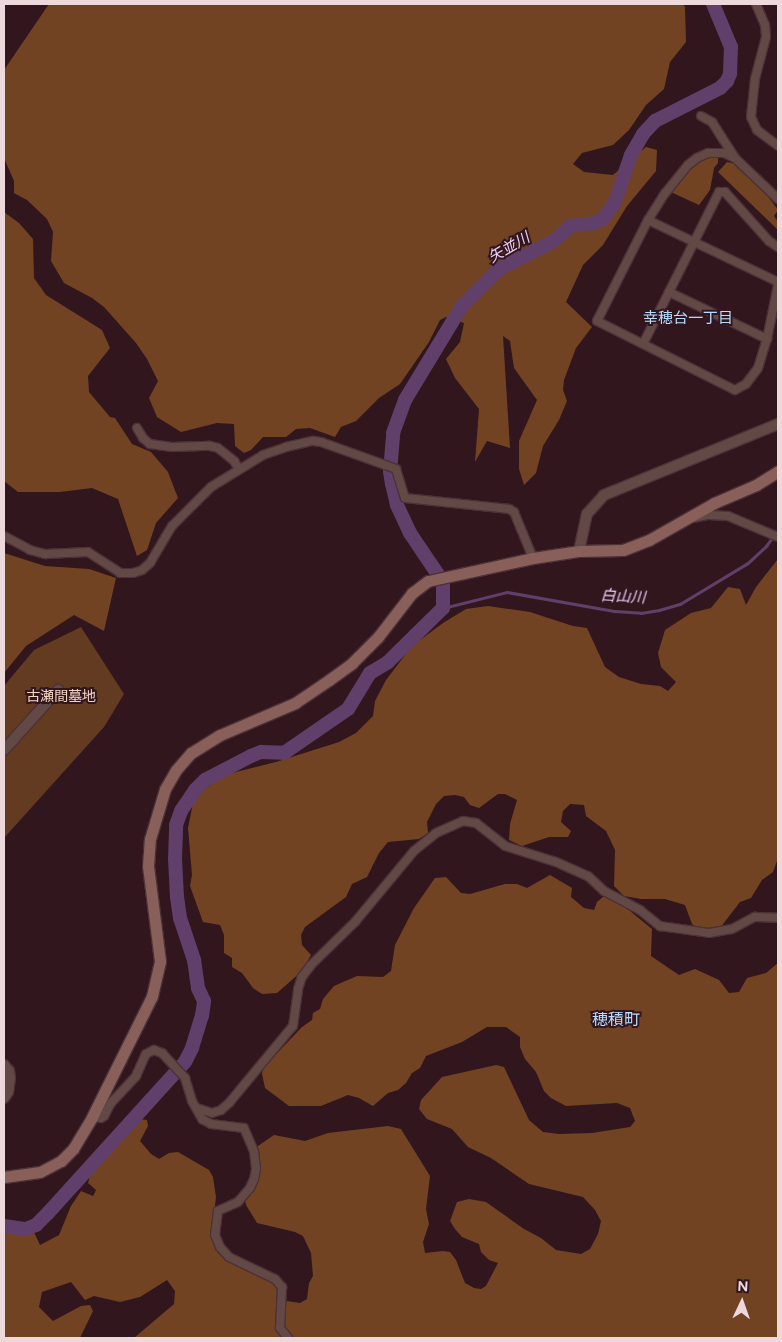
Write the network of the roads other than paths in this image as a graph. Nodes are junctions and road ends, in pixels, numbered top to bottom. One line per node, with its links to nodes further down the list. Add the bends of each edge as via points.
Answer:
1 (756, 4): 3 (street, via 765,24 766,38 755,80 751,117 757,130)
2 (701, 116): 4 (street, via 712,122)
3 (778, 146)
4 (735, 158): 5 (street); 6 (street, via 724,153 708,153 697,158 665,193)
5 (778, 199)
6 (648, 220): 7 (street); 12 (street, via 596,321)
7 (693, 240): 8 (street, via 719,192 723,191); 9 (street); 10 (street)
8 (778, 247)
9 (778, 284): 11 (street)
10 (669, 292): 11 (street); 12 (street)
11 (768, 339): 12 (street, via 752,378 735,390)
12 (643, 344)
13 (778, 424): 20 (street, via 604,494 587,514)
14 (137, 428): 15 (street, via 150,444 218,448)
15 (239, 469): 18 (street, via 210,487 172,526 150,563 133,573 120,573 88,552 46,554 30,550); 21 (street, via 263,455 286,447 321,442 396,470 405,498 509,509 514,512)
16 (778, 471): 17 (main road)
17 (683, 522): 19 (street, via 702,516 728,516); 20 (main road, via 623,550)
18 (4, 536)
19 (778, 537)
20 (579, 551): 21 (main road)
21 (534, 558): 28 (main road, via 428,581 412,593 378,637 337,674 295,703 210,740 191,753 176,770 160,801 148,855 148,878 160,961 156,985)
22 (58, 690): 23 (street)
23 (4, 750)
24 (778, 918): 27 (street, via 755,917 723,931 709,933 660,926 640,910 604,891 588,876 505,846 476,823 463,822 436,833 420,845 388,879 355,922 316,959 300,981 293,1026 229,1103 212,1112)
25 (4, 1065): 26 (street, via 10,1078)
26 (4, 1098)
27 (197, 1108): 28 (street, via 182,1076 162,1053 154,1050 149,1051 136,1076 111,1103 104,1116); 30 (street, via 202,1119 211,1124 239,1126 247,1132 256,1160 254,1179 245,1196 218,1211 215,1235 220,1248 229,1257 275,1279 282,1286 280,1328)
28 (92, 1117): 29 (main road, via 82,1137 61,1160 40,1172)
29 (4, 1177)
30 (288, 1338)

